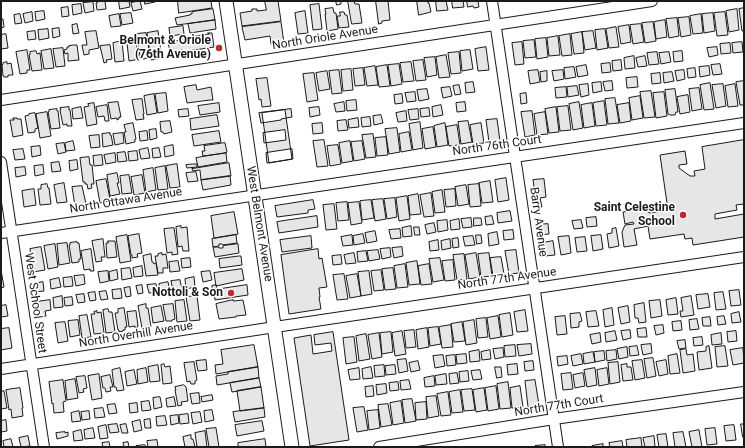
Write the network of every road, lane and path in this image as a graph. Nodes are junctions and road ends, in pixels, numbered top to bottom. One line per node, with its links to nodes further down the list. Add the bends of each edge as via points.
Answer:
1 (226, 1): 5 (main road, West Belmont Avenue)
2 (492, 1): 4 (street, Barry Avenue)
3 (652, 1): 4 (street, North Oriole Avenue)
4 (496, 25): 5 (street, North Oriole Avenue); 8 (street, Barry Avenue)
5 (235, 64): 6 (street, North Oriole Avenue); 10 (main road, West Belmont Avenue)
6 (1, 100)
7 (744, 123): 8 (street, North 76th Court)
8 (515, 157): 10 (street, North 76th Court); 14 (street, Barry Avenue)
9 (1, 162): 11 (street, West School Street)
10 (255, 196): 11 (street, North Ottawa Avenue); 15 (main road, West Belmont Avenue)
11 (11, 232): 12 (street, North Ottawa Avenue); 16 (street, West School Street)
12 (1, 233)
13 (744, 257): 14 (street, North 77th Avenue)
14 (534, 288): 15 (street, North 77th Avenue); 19 (street, Barry Avenue)
15 (275, 327): 16 (street, North Overhill Avenue); 21 (main road, West Belmont Avenue)
16 (31, 365): 17 (street, North Overhill Avenue); 20 (street, West School Street)
17 (1, 369)
18 (744, 392): 19 (street, North 77th Court)
19 (554, 419): 22 (street, North 77th Court); 23 (street, Barry Avenue)
20 (44, 447)
21 (292, 447)
22 (378, 447)
23 (558, 447)

